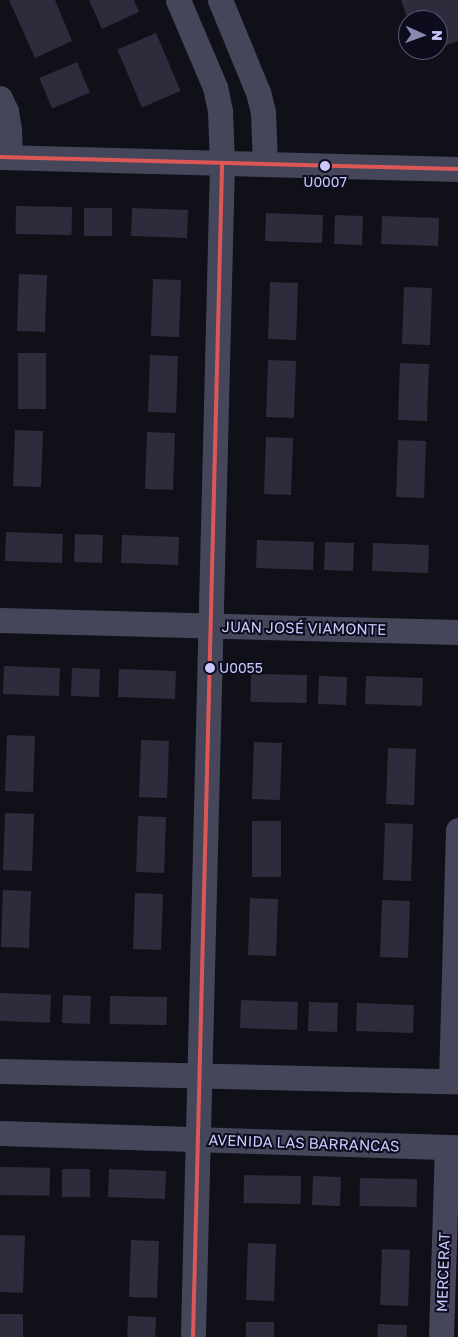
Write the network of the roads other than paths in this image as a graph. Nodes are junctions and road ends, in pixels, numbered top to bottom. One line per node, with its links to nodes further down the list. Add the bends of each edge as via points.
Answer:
1 (178, 0): 5 (street, via 215,86 220,111)
2 (220, 0): 6 (street, via 258,92)
3 (0, 98): 4 (street, via 9,129)
4 (5, 157): 5 (street)
5 (222, 163): 6 (street); 9 (street)
6 (265, 164): 7 (street)
7 (458, 169)
8 (0, 620): 9 (street, JUAN JOSÉ VIAMONTE)
9 (210, 626): 10 (street, JUAN JOSÉ VIAMONTE); 13 (street)
10 (458, 632)
11 (458, 830): 14 (street)
12 (0, 1071): 13 (street)
13 (199, 1075): 14 (street); 16 (street)
14 (454, 1081)
15 (0, 1133): 16 (street, AVENIDA LAS BARRANCAS)
16 (198, 1139): 17 (street, AVENIDA LAS BARRANCAS); 18 (street)
17 (453, 1147): 19 (street, MERCERAT)
18 (192, 1337)
19 (441, 1337)

